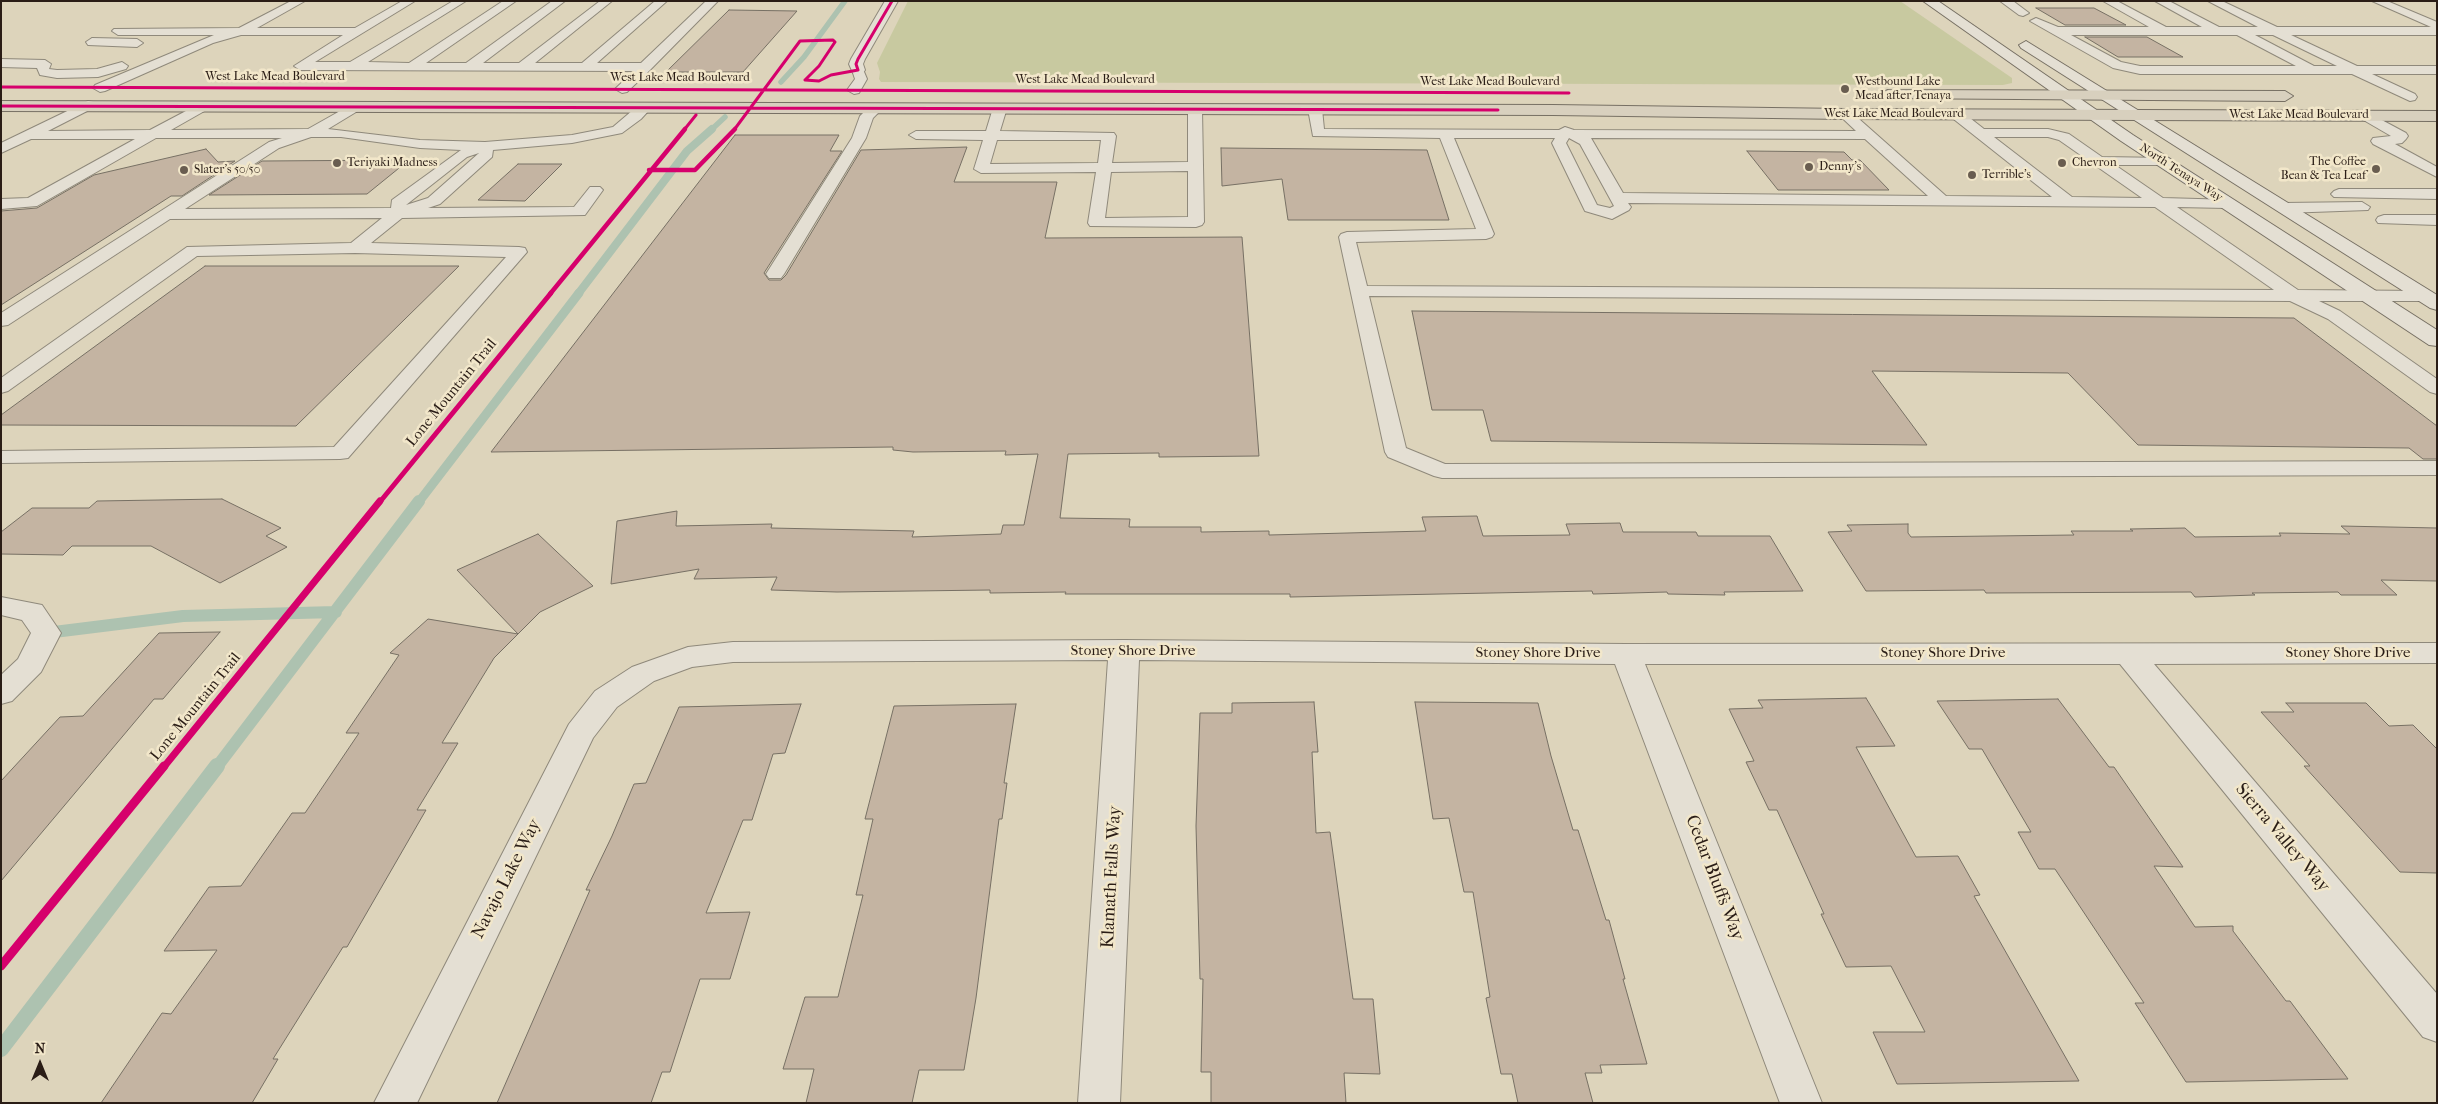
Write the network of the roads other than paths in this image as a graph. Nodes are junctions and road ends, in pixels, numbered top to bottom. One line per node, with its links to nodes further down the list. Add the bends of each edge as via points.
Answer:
1 (300, 1): 23 (lane)
2 (410, 1): 27 (lane)
3 (461, 1): 33 (lane)
4 (511, 1): 34 (lane)
5 (560, 1): 35 (lane)
6 (607, 1): 36 (lane)
7 (662, 1): 37 (lane)
8 (713, 1): 38 (lane)
9 (892, 1): 39 (street, via 856,64)
10 (1929, 1): 53 (street, North Tenaya Way)
11 (2005, 1): 16 (lane)
12 (2108, 1): 25 (lane)
13 (2160, 1): 19 (lane)
14 (2214, 1): 21 (lane)
15 (2377, 1): 18 (lane)
16 (2023, 13)
17 (2036, 21): 24 (lane)
18 (2437, 26)
19 (2216, 30): 20 (lane); 25 (lane)
20 (2238, 30): 21 (lane); 40 (lane)
21 (2274, 30): 26 (lane); 41 (lane)
22 (118, 31): 23 (lane)
23 (242, 31): 27 (lane); 44 (lane, via 209,40); 45 (lane, via 235,40 221,48)
24 (2056, 31): 25 (lane); 40 (lane, via 2117,65 2129,68)
25 (2164, 31)
26 (2437, 31)
27 (358, 32): 33 (lane, via 300,66)
28 (2014, 38): 54 (street, North Tenaya Way)
29 (92, 42): 30 (lane)
30 (165, 44)
31 (130, 62): 32 (lane, via 108,71 85,74 44,72 45,64)
32 (1, 63)
33 (353, 66): 34 (lane)
34 (412, 66): 35 (lane)
35 (470, 66): 36 (lane)
36 (522, 67): 37 (lane)
37 (585, 67): 38 (lane)
38 (646, 67): 46 (lane)
39 (858, 70): 48 (lane, via 861,79)
40 (2313, 70): 41 (lane)
41 (2355, 70): 42 (lane); 57 (lane)
42 (2437, 70)
43 (1, 88): 44 (main road, West Lake Mead Boulevard)
44 (100, 88): 45 (main road, West Lake Mead Boulevard); 59 (main road)
45 (130, 88): 47 (main road, West Lake Mead Boulevard); 60 (main road)
46 (622, 89): 47 (main road, West Lake Mead Boulevard); 48 (main road, West Lake Mead Boulevard)
47 (527, 90): 63 (main road, via 374,99)
48 (847, 90): 49 (main road, West Lake Mead Boulevard); 64 (main road, via 861,92 868,98 692,100)
49 (1108, 91): 50 (main road, West Lake Mead Boulevard); 65 (main road, via 1020,99 910,99)
50 (1543, 93): 51 (main road, West Lake Mead Boulevard); 69 (main road)
51 (1587, 94)
52 (1869, 94): 53 (main road, West Lake Mead Boulevard)
53 (2067, 95): 54 (main road, West Lake Mead Boulevard); 73 (street, North Tenaya Way)
54 (2106, 95): 55 (main road, West Lake Mead Boulevard); 74 (street, North Tenaya Way)
55 (2300, 96)
56 (2374, 96): 57 (main road, West Lake Mead Boulevard)
57 (2410, 97): 58 (main road, West Lake Mead Boulevard)
58 (2428, 97)
59 (58, 105): 60 (main road, West Lake Mead Boulevard); 61 (main road, West Lake Mead Boulevard); 80 (lane)
60 (88, 105): 62 (main road, West Lake Mead Boulevard); 81 (lane)
61 (1, 106)
62 (203, 106): 63 (main road, West Lake Mead Boulevard); 82 (lane)
63 (356, 106): 64 (main road, West Lake Mead Boulevard); 76 (lane)
64 (645, 107): 65 (main road, West Lake Mead Boulevard); 86 (lane, via 617,130 572,139)
65 (876, 108): 66 (main road, West Lake Mead Boulevard); 109 (lane, via 867,116 859,138)
66 (1000, 108): 67 (main road, West Lake Mead Boulevard); 85 (lane)
67 (1195, 109): 68 (main road, West Lake Mead Boulevard); 90 (lane)
68 (1315, 109): 69 (main road, West Lake Mead Boulevard); 77 (lane, via 1318,133)
69 (1553, 110): 70 (main road, West Lake Mead Boulevard); 78 (lane)
70 (1846, 114): 71 (main road, West Lake Mead Boulevard); 84 (lane)
71 (1956, 114): 73 (main road, West Lake Mead Boulevard); 79 (lane)
72 (2437, 114): 75 (main road, West Lake Mead Boulevard)
73 (2094, 115): 74 (main road, West Lake Mead Boulevard); 89 (street, North Tenaya Way)
74 (2137, 115): 75 (main road, West Lake Mead Boulevard); 103 (street, North Tenaya Way)
75 (2366, 115): 92 (lane, via 2401,136 2397,140 2378,141)
76 (314, 132): 82 (lane); 86 (lane, via 420,144); 105 (lane, via 274,145)
77 (1445, 133): 78 (lane); 110 (lane, via 1486,234 1347,237)
78 (1566, 133): 84 (lane); 96 (lane, via 1586,141); 96 (lane, via 1559,143 1591,208 1612,214 1623,207)
79 (1980, 133): 88 (lane, via 2060,135); 98 (lane)
80 (1, 134)
81 (29, 134): 82 (lane); 87 (lane)
82 (155, 134): 101 (lane, via 31,204)
83 (916, 135): 85 (lane)
84 (1868, 135): 97 (lane)
85 (992, 136): 91 (lane, via 1109,136); 91 (lane, via 981,169)
86 (485, 146): 104 (lane, via 462,154 412,192 398,203); 104 (lane, via 487,154 434,201)
87 (1, 148)
88 (2100, 161): 89 (lane); 99 (lane)
89 (2162, 161): 100 (street, North Tenaya Way)
90 (1195, 166): 91 (lane); 91 (lane, via 1196,222 1096,222)
91 (1103, 168)
92 (2437, 173)
93 (595, 190): 104 (lane, via 580,212)
94 (2339, 194): 95 (lane)
95 (2437, 194)
96 (1618, 198): 97 (lane)
97 (1942, 201): 98 (lane)
98 (2068, 202): 99 (lane)
99 (2158, 202): 100 (lane); 112 (lane)
100 (2227, 203): 111 (street, North Tenaya Way)
101 (1, 204)
102 (2362, 207): 103 (lane)
103 (2284, 208): 113 (street, North Tenaya Way)
104 (399, 212): 105 (lane); 108 (lane)
105 (167, 214): 114 (lane)
106 (2384, 220): 107 (lane)
107 (2437, 220)
108 (355, 248): 116 (lane, via 193,251); 118 (lane, via 519,252 340,453)
109 (775, 274)
110 (1359, 290): 112 (lane); 119 (lane, via 1396,452 1442,471)
111 (2370, 296): 112 (lane); 113 (lane); 115 (street, North Tenaya Way)
112 (2296, 297): 117 (lane, via 2334,315)
113 (2431, 300)
114 (1, 321)
115 (2435, 339)
116 (1, 387)
117 (2437, 388)
118 (1, 456)
119 (2437, 468)
120 (1, 606): 126 (street, via 32,612 46,633 30,665)
121 (1124, 650): 124 (street, Stoney Shore Drive); 125 (street, Stoney Shore Drive, via 733,652 688,657); 129 (street, Klamath Falls Way)
122 (2127, 652): 123 (street, Stoney Shore Drive); 124 (street, Stoney Shore Drive); 127 (street, Sierra Valley Way)
123 (2437, 653)
124 (1626, 654): 130 (street, Cedar Bluffs Way)
125 (643, 674): 128 (street, Navajo Lake Way, via 606,699 580,732)
126 (1, 693)
127 (2437, 1024)
128 (395, 1103)
129 (1099, 1103)
130 (1801, 1103)

